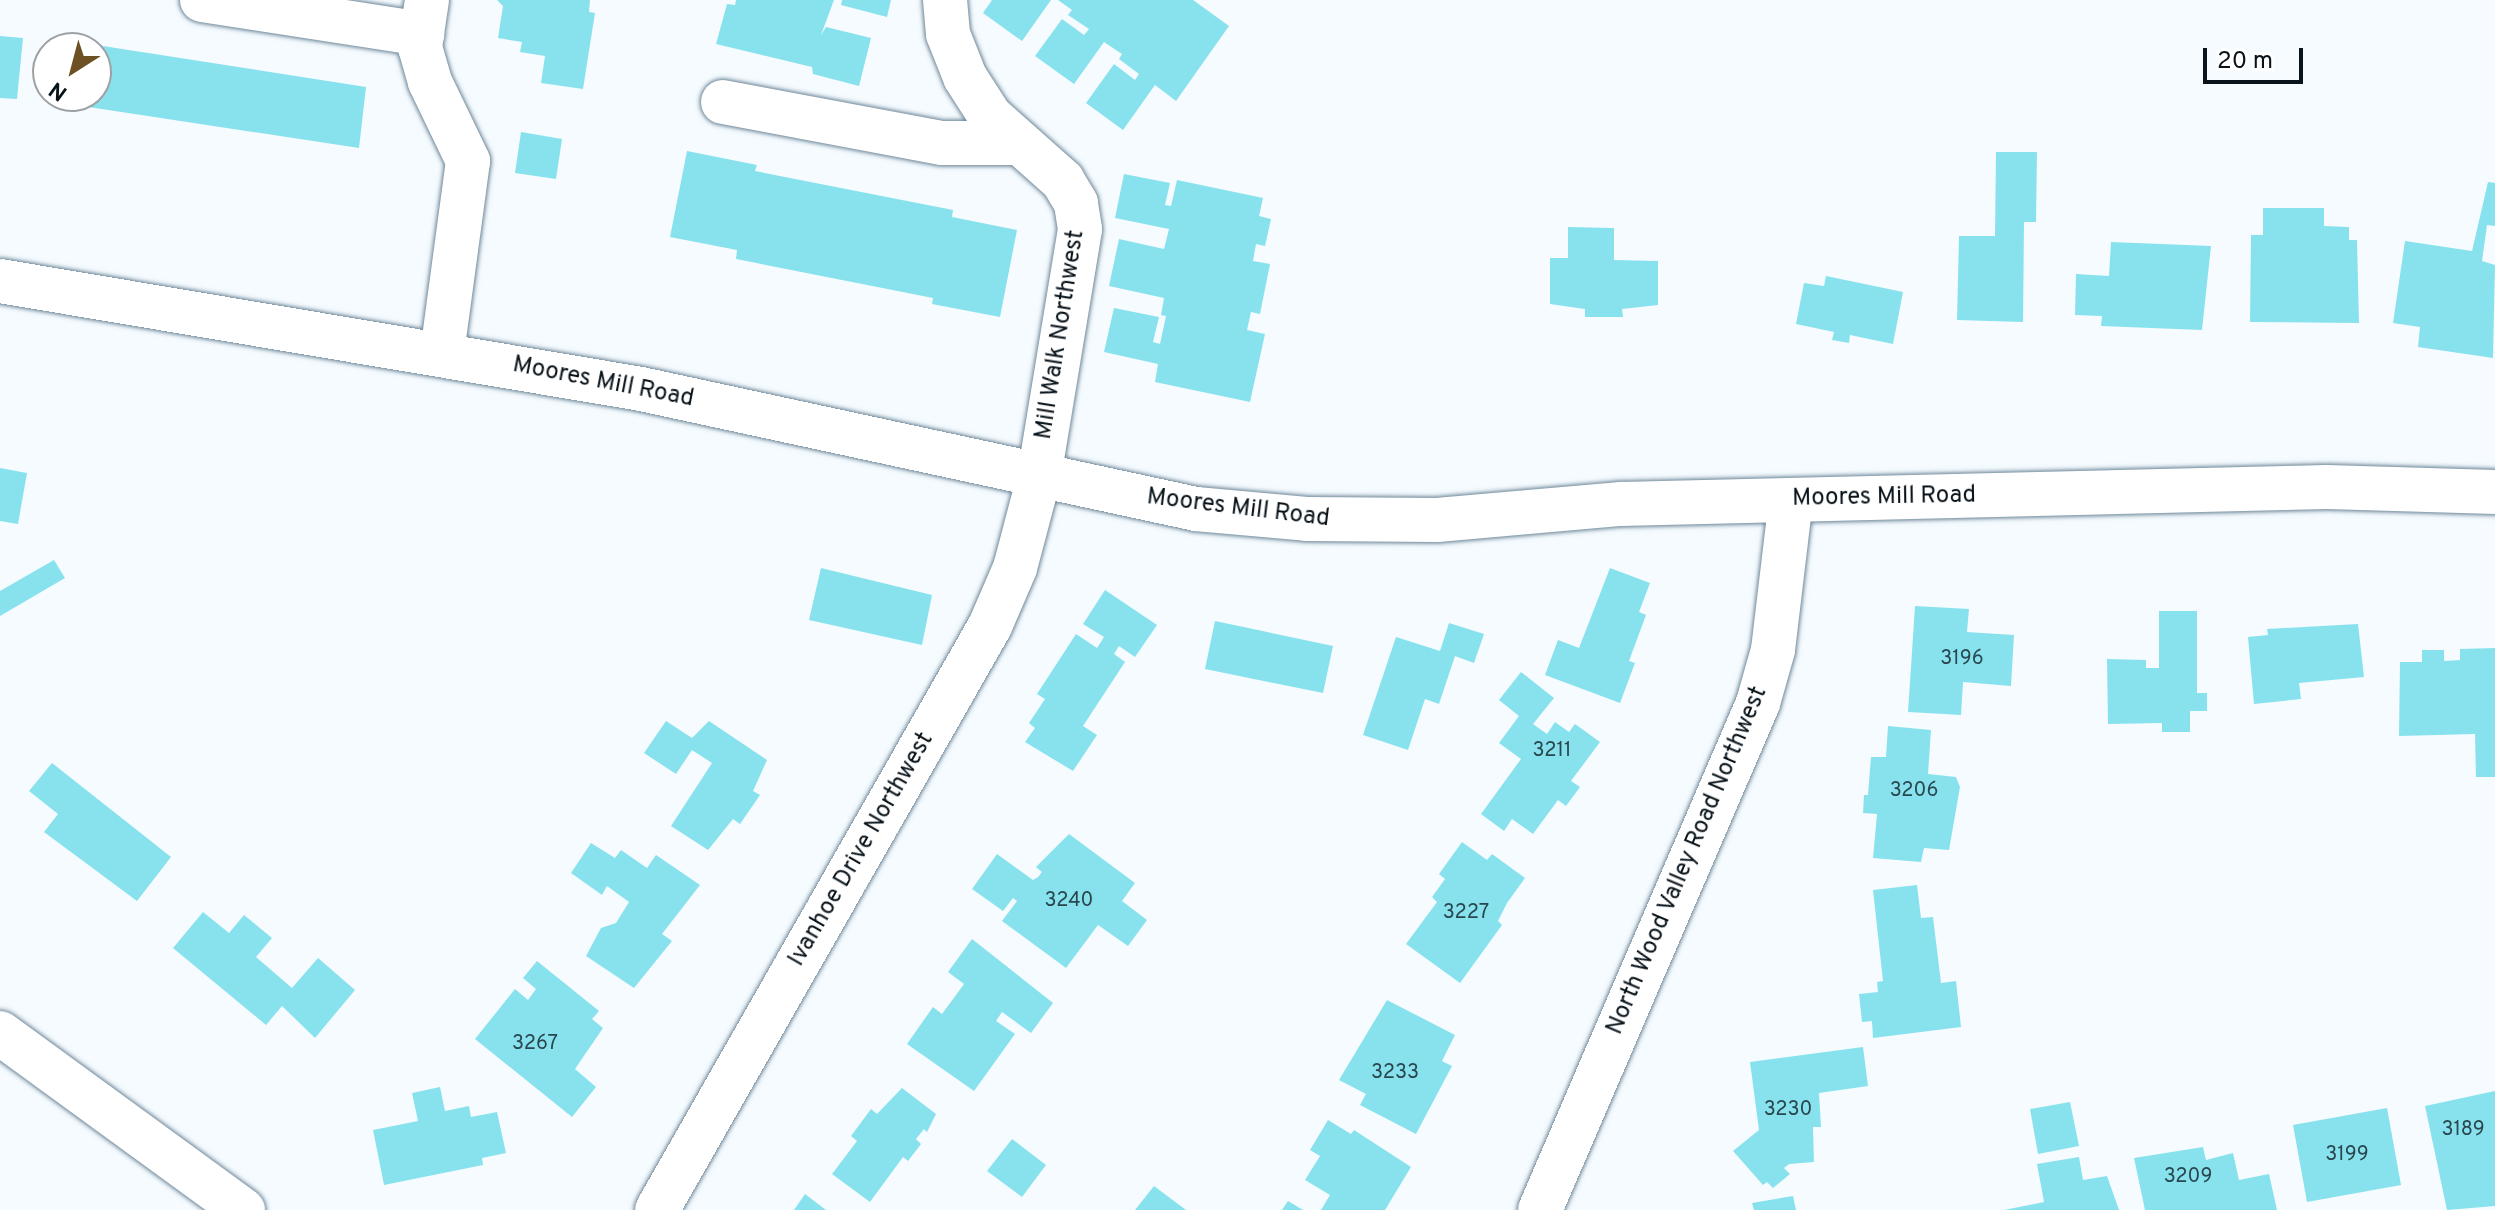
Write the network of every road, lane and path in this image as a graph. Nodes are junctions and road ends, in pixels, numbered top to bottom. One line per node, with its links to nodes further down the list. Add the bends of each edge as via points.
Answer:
1 (202, 0): 3 (street)
2 (945, 0): 5 (street, Mill Walk Northwest, via 948,34 965,77)
3 (425, 17): 7 (street, via 430,82 468,161)
4 (723, 102): 5 (street, via 942,143)
5 (1017, 143): 8 (street, Mill Walk Northwest, via 1063,181 1076,203 1080,229)
6 (0, 281): 7 (street, Moores Mill Road)
7 (442, 353): 8 (street, Moores Mill Road, via 641,389)
8 (1039, 477): 10 (street, Moores Mill Road, via 1196,509 1334,522); 13 (street, Ivanhoe Drive Northwest, via 1015,568 990,626)
9 (2495, 492): 10 (street, Moores Mill Road, via 2327,487)
10 (1791, 500): 14 (street, North Wood Valley Road Northwest, via 1773,650 1758,703)
11 (0, 1033): 12 (street)
12 (243, 1210)
13 (657, 1210)
14 (1540, 1210)

